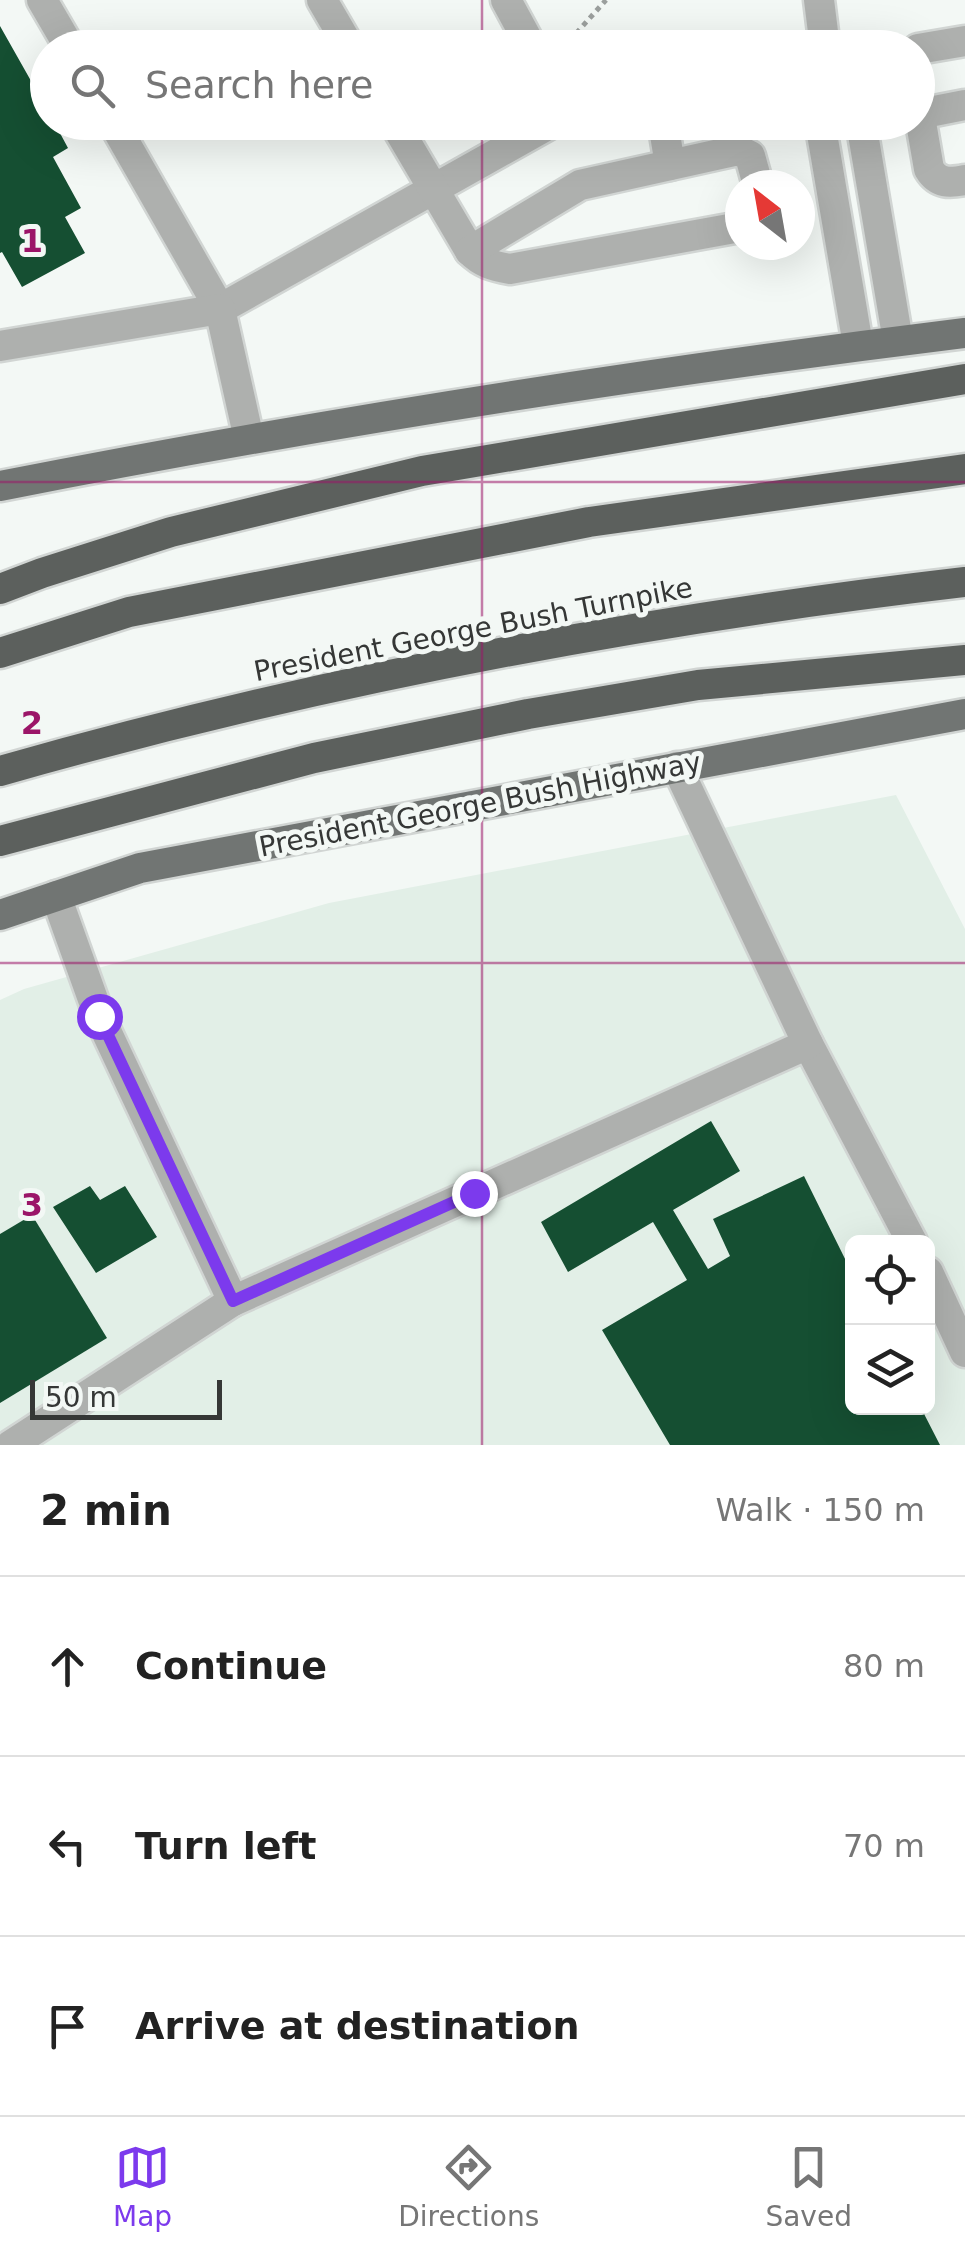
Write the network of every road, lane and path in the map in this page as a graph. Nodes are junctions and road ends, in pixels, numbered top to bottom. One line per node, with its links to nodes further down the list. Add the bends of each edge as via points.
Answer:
1 (42, 0): 6 (lane)
2 (322, 0): 7 (lane)
3 (506, 0): 8 (lane)
4 (606, 0): 9 (path)
5 (819, 0): 10 (lane)
6 (60, 30)
7 (340, 30)
8 (522, 30)
9 (580, 30)
10 (822, 30)
11 (965, 41): 12 (lane)
12 (935, 46)
13 (965, 105): 14 (lane)
14 (935, 108)
15 (123, 140): 28 (lane)
16 (405, 140): 25 (lane)
17 (520, 140): 25 (lane)
18 (666, 140): 22 (lane)
19 (823, 140): 32 (lane)
20 (864, 140): 30 (lane)
21 (924, 140): 24 (lane, via 933,175 949,183)
22 (670, 165): 23 (lane, via 738,150 750,156); 27 (lane, via 580,185)
23 (754, 170)
24 (965, 180)
25 (434, 189): 27 (lane); 28 (lane)
26 (725, 229): 27 (lane, via 510,269 491,266)
27 (470, 251)
28 (220, 309): 31 (lane); 34 (lane)
29 (965, 333): 30 (main road)
30 (898, 341): 32 (main road)
31 (0, 346)
32 (858, 346): 34 (main road)
33 (965, 379): 38 (highway, via 422,471 172,532)
34 (250, 439): 36 (main road)
35 (965, 469): 39 (highway, via 588,522 129,612)
36 (0, 486)
37 (965, 582): 43 (highway, President George Bush Turnpike, via 705,616 426,666)
38 (0, 589)
39 (0, 653)
40 (965, 660): 44 (highway, via 698,685 528,714 314,758)
41 (965, 714): 42 (main road, President George Bush Highway)
42 (678, 767): 45 (main road, President George Bush Highway, via 140,868); 47 (lane)
43 (0, 771)
44 (0, 841)
45 (56, 896): 46 (main road, President George Bush Highway); 50 (lane, via 99,1016)
46 (0, 914)
47 (808, 1044): 48 (lane); 50 (lane)
48 (908, 1235)
49 (935, 1287): 51 (lane)
50 (233, 1301): 52 (lane)
51 (965, 1352)
52 (11, 1445)

